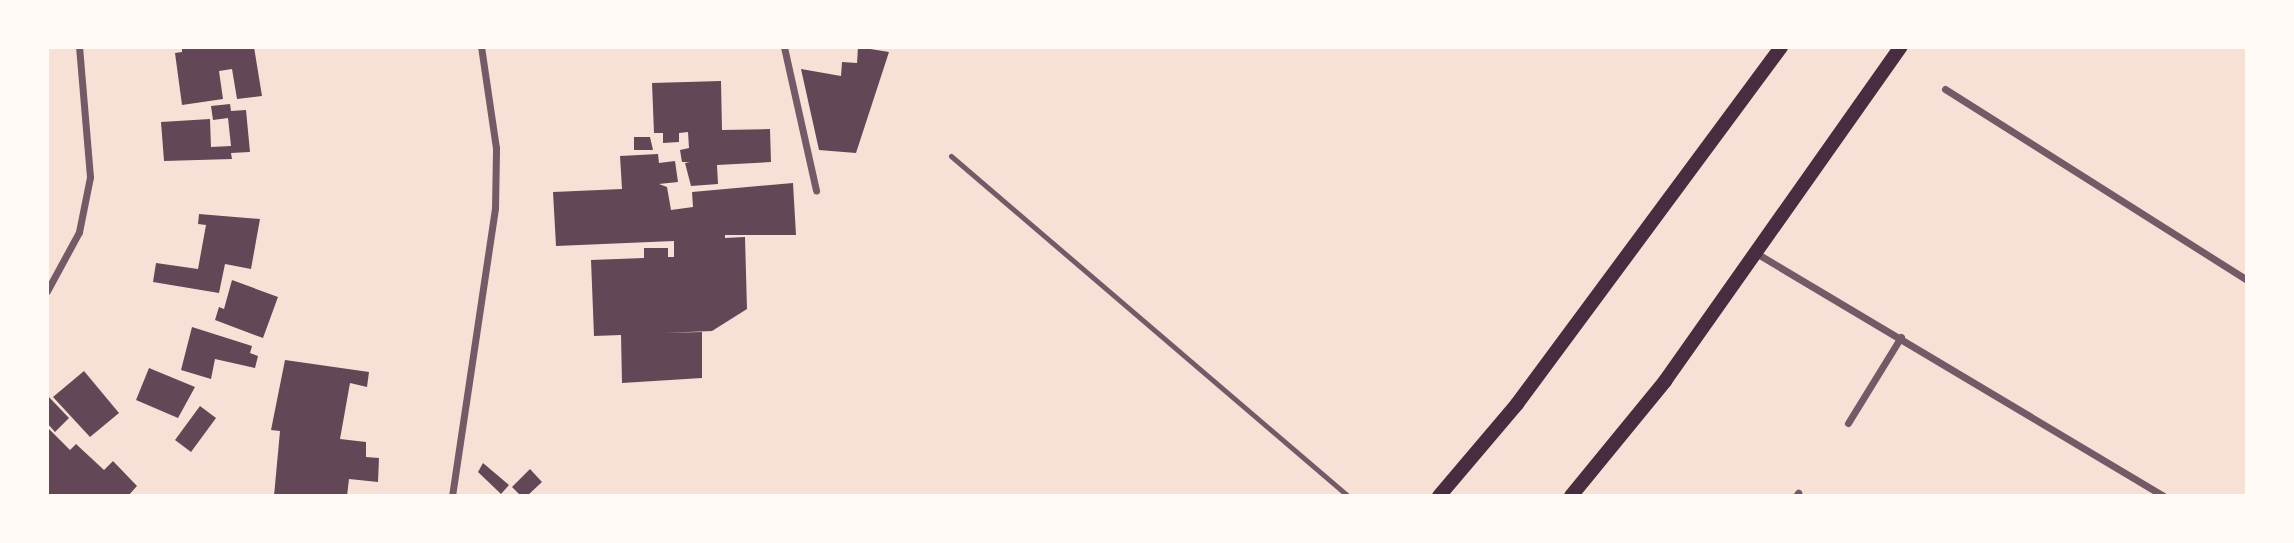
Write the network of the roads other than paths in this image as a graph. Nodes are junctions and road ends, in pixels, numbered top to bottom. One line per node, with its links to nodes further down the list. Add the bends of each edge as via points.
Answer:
1 (79, 47): 11 (street, via 90,177 79,232)
2 (481, 47): 14 (street, via 496,148 495,208)
3 (784, 47): 8 (street)
4 (1781, 47): 16 (main road, via 1517,404)
5 (1901, 47): 9 (main road)
6 (1945, 89): 10 (street)
7 (951, 156): 15 (lane)
8 (816, 190)
9 (1756, 253): 12 (street); 17 (main road, via 1665,381)
10 (2247, 280)
11 (47, 291)
12 (1901, 337): 13 (street); 18 (street)
13 (1848, 423)
14 (452, 496)
15 (1348, 496)
16 (1439, 496)
17 (1571, 496)
18 (2163, 496)

